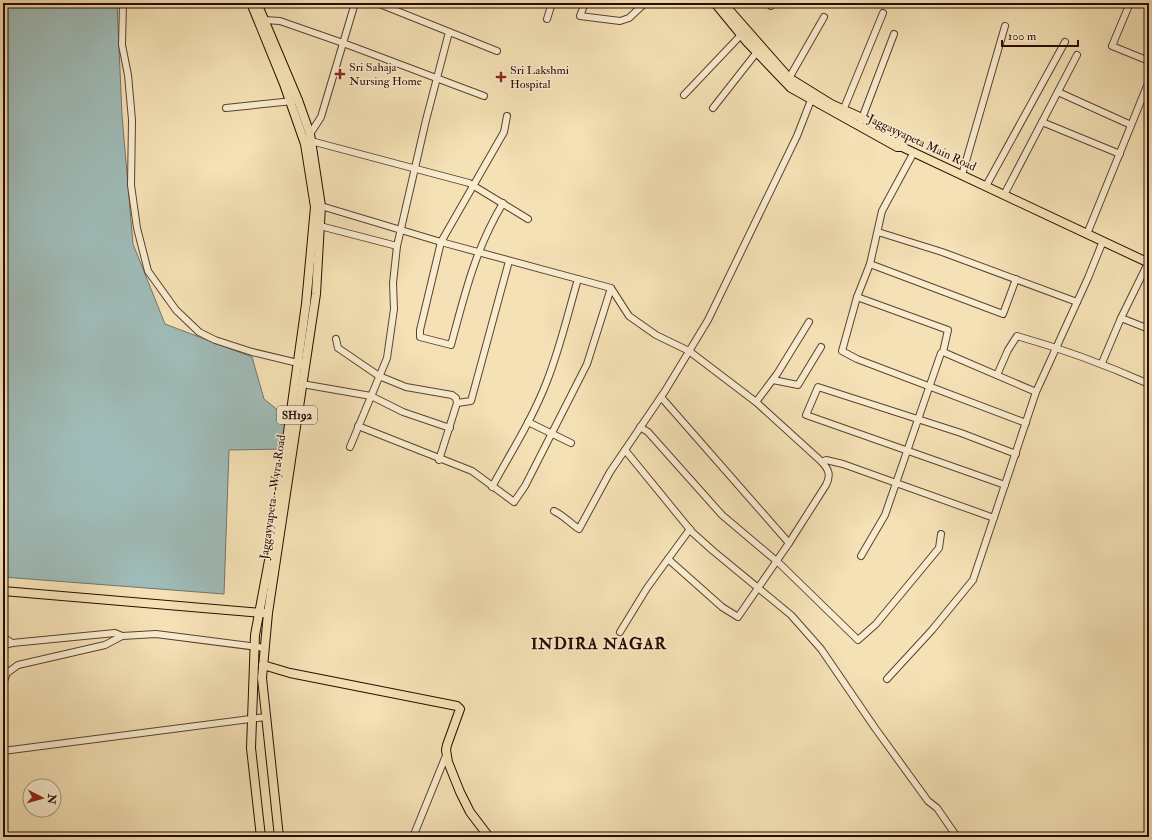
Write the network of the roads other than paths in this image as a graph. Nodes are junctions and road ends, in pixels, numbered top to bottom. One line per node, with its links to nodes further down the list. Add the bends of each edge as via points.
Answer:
1 (123, 3): 79 (street, via 122,45 132,120 131,185 137,228 148,270 176,310 199,332 246,350)
2 (251, 3): 32 (main road, SH192)
3 (257, 3): 15 (main road, Jaggayyapeta - Wyra Road / SH192)
4 (355, 3): 21 (street)
5 (377, 3): 17 (street)
6 (552, 3): 14 (street)
7 (585, 3): 8 (street, via 580,16 620,20 629,18)
8 (645, 3)
9 (715, 3): 18 (main road, Jaggayyapeta Main Road)
10 (723, 3): 27 (main road)
11 (1130, 3): 25 (street, via 1112,46)
12 (883, 13): 36 (street)
13 (824, 18): 27 (street)
14 (547, 19)
15 (264, 20): 21 (street, via 280,21); 32 (main road, Jaggayyapeta - Wyra Road / SH192)
16 (1005, 26): 47 (street)
17 (449, 32): 22 (street); 26 (street)
18 (741, 34): 23 (main road, Jaggayyapeta Main Road); 30 (street)
19 (894, 34): 38 (street)
20 (1065, 42): 49 (street)
21 (343, 43): 26 (street); 42 (street, via 321,117)
22 (497, 51)
23 (757, 52): 27 (main road, Jaggayyapeta Main Road); 35 (street)
24 (1077, 55): 29 (street)
25 (1149, 61)
26 (437, 78): 31 (street); 46 (street)
27 (787, 81): 33 (main road, Jaggayyapeta Main Road, via 790,88); 36 (main road)
28 (1149, 81): 40 (street)
29 (1058, 92): 39 (street); 40 (street)
30 (684, 95)
31 (484, 96)
32 (294, 100): 34 (street); 42 (main road, Jaggayyapeta - Wyra Road / SH192); 79 (main road, SH192, via 305,144 315,207)
33 (811, 100): 36 (main road, Jaggayyapeta Main Road); 76 (street, via 797,136 737,262 708,320)
34 (226, 108)
35 (713, 108)
36 (842, 113): 38 (main road); 41 (main road, Jaggayyapeta Main Road)
37 (506, 116): 48 (street, via 504,132)
38 (862, 118): 41 (street); 43 (main road, via 900,141)
39 (1042, 122): 45 (street); 50 (street)
40 (1132, 125): 45 (street)
41 (859, 126): 43 (main road, Jaggayyapeta Main Road, via 897,147)
42 (311, 138): 46 (street); 52 (main road, Jaggayyapeta - Wyra Road / SH192)
43 (902, 147): 44 (main road, Jaggayyapeta Main Road)
44 (914, 152): 47 (main road, Jaggayyapeta Main Road); 56 (street, via 882,211 878,221)
45 (1120, 154): 57 (street)
46 (414, 169): 48 (street); 55 (street)
47 (962, 175): 49 (main road, Jaggayyapeta Main Road)
48 (473, 186): 51 (street); 59 (street)
49 (986, 186): 50 (main road, Jaggayyapeta Main Road)
50 (1004, 195): 57 (main road, Jaggayyapeta Main Road)
51 (503, 203): 53 (street); 61 (street, via 487,229)
52 (321, 206): 54 (main road, Jaggayyapeta - Wyra Road / SH192); 55 (street)
53 (528, 218)
54 (320, 226): 60 (street); 79 (main road, Jaggayyapeta - Wyra Road / SH192, via 316,294)
55 (401, 229): 59 (street); 60 (street)
56 (878, 232): 64 (street); 66 (street)
57 (1087, 234): 58 (main road, Jaggayyapeta Main Road)
58 (1103, 241): 63 (main road, Jaggayyapeta Main Road); 69 (street)
59 (441, 242): 61 (street); 61 (street, via 420,337 450,345)
60 (397, 246): 81 (street, via 393,283 394,309 387,358)
61 (478, 252): 62 (street)
62 (509, 260): 65 (street); 90 (street, via 471,401)
63 (1149, 263): 70 (street)
64 (870, 264): 66 (street, via 1003,314); 68 (street)
65 (578, 279): 67 (street); 92 (street, via 547,382)
66 (1016, 279): 69 (street)
67 (611, 288): 76 (street, via 629,316 656,335); 97 (street, via 588,364)
68 (857, 297): 77 (street, via 947,328); 85 (street, via 842,351)
69 (1077, 302): 75 (street)
70 (1121, 318): 72 (street); 78 (street)
71 (809, 322): 82 (street)
72 (1149, 329)
73 (336, 339): 81 (street, via 338,348)
74 (821, 347): 82 (street, via 798,385)
75 (1057, 347): 78 (street); 80 (street, via 1017,336); 86 (street)
76 (689, 351): 88 (street); 89 (street)
77 (943, 352): 80 (street); 85 (street)
78 (1102, 363): 84 (street)
79 (301, 364): 83 (main road, Jaggayyapeta - Wyra Road / SH192); 118 (main road, SH192)
80 (997, 375): 86 (street)
81 (379, 376): 87 (street); 90 (street, via 406,387 452,395)
82 (773, 380): 89 (street)
83 (302, 384): 87 (street); 118 (main road, Jaggayyapeta - Wyra Road / SH192)
84 (1149, 384)
85 (929, 387): 91 (street); 93 (street)
86 (1036, 392): 93 (street)
87 (371, 396): 94 (street); 96 (street, via 403,412)
88 (661, 397): 95 (street); 112 (street)
89 (756, 402): 104 (street)
90 (457, 403): 96 (street)
91 (918, 419): 101 (street); 101 (street, via 818,386 806,415); 102 (street)
92 (528, 422): 97 (street); 107 (street)
93 (1026, 423): 102 (street)
94 (358, 426): 99 (street); 103 (street)
95 (640, 426): 100 (street); 115 (street, via 722,515)
96 (450, 428): 103 (street)
97 (553, 433): 98 (street); 107 (street, via 514,502)
98 (571, 443)
99 (350, 447)
100 (625, 450): 108 (street, via 579,529); 110 (street)
101 (907, 451): 105 (street); 106 (street)
102 (1016, 454): 106 (street)
103 (439, 460): 107 (street, via 472,471)
104 (822, 462): 105 (street, via 826,460 843,464); 112 (street, via 830,472 830,478)
105 (897, 482): 109 (street); 113 (street, via 885,515)
106 (1006, 485): 109 (street)
107 (492, 487)
108 (554, 511)
109 (994, 518): 128 (street, via 973,580)
110 (690, 529): 114 (street); 116 (street)
111 (941, 534): 115 (street, via 939,548 876,624 858,640)
112 (789, 543): 115 (street)
113 (861, 556)
114 (668, 559): 116 (street, via 722,607 738,617); 119 (street)
115 (776, 561): 116 (street)
116 (757, 588): 138 (street, via 791,616 821,649 875,728)
117 (3, 591): 118 (main road)
118 (264, 613): 124 (main road, SH192); 125 (main road, Jaggayyapeta - Wyra Road / SH192)
119 (620, 632)
120 (122, 636): 122 (street, via 115,633); 124 (street, via 156,634); 127 (street, via 105,644 24,663)
121 (3, 637): 122 (street)
122 (12, 643): 123 (street)
123 (3, 646)
124 (255, 647): 125 (street); 131 (main road, SH192)
125 (265, 648): 126 (main road, Jaggayyapeta - Wyra Road / SH192)
126 (263, 664): 130 (main road, Jaggayyapeta - Wyra Road / SH192); 133 (main road, via 290,673 458,706 460,708 447,745)
127 (5, 672): 129 (street)
128 (887, 679)
129 (3, 684)
130 (266, 717): 131 (street); 135 (main road, Jaggayyapeta - Wyra Road / SH192)
131 (252, 719): 132 (street); 134 (main road, SH192, via 251,748)
132 (3, 751)
133 (447, 753): 136 (street); 137 (main road, via 460,792 470,812)
134 (261, 837)
135 (279, 837)
136 (413, 837)
137 (489, 837)
138 (957, 837)

